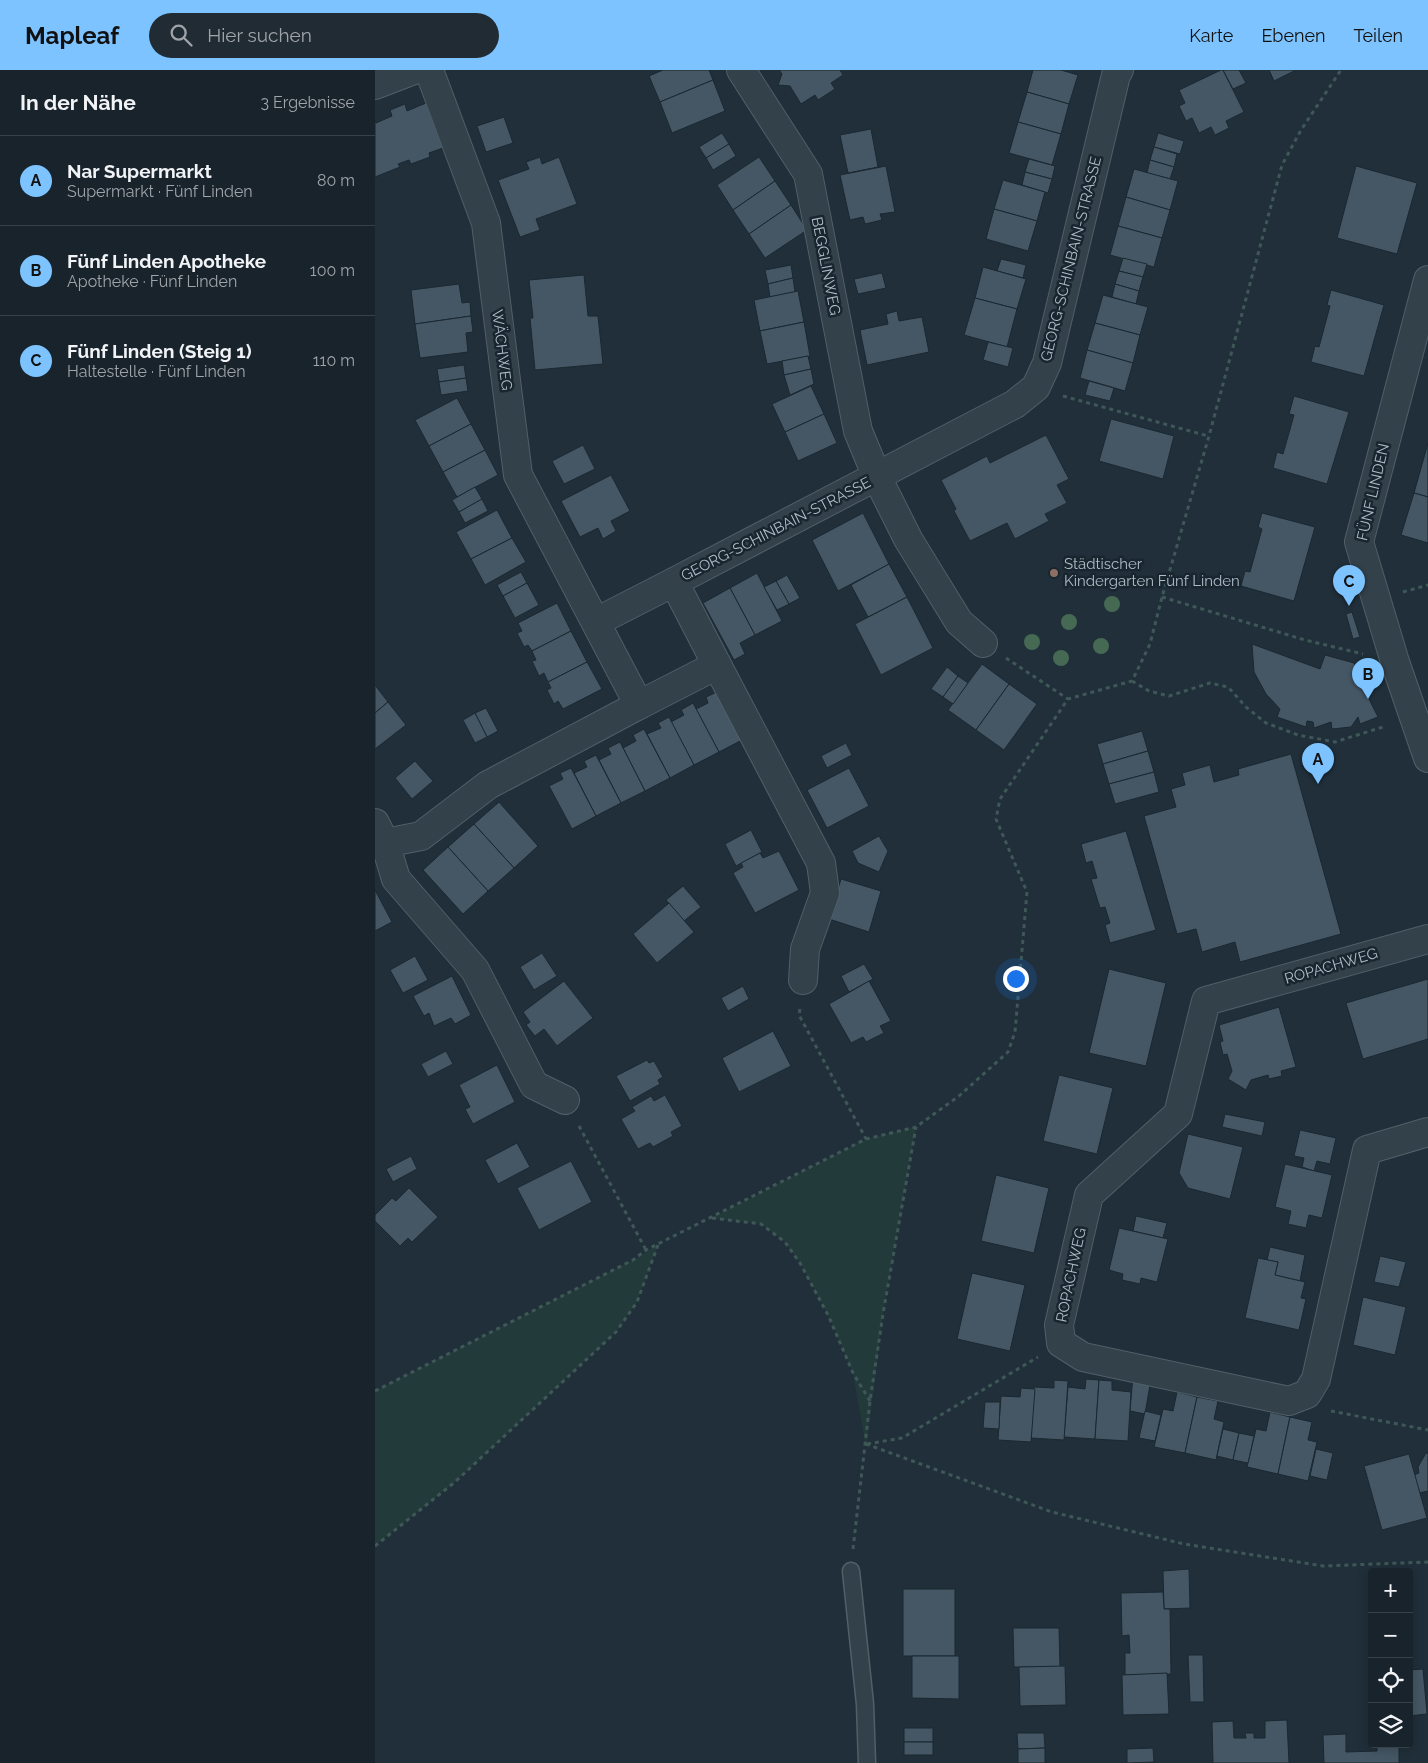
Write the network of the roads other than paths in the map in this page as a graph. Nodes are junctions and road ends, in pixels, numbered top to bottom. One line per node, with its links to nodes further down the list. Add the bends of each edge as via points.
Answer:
1 (413, 70): 5 (street)
2 (429, 70): 9 (street, WÄCHWEG, via 487,222 518,475)
3 (741, 70): 7 (street, BEGGLINWEG, via 808,174 858,431)
4 (1119, 70): 7 (street, GEORG-SCHINBAIN-STRASSE, via 1047,363 1036,387 1015,404)
5 (375, 85)
6 (1428, 280): 13 (street, FÜNF LINDEN, via 1359,542)
7 (877, 477): 8 (street, GEORG-SCHINBAIN-STRASSE); 10 (street, GEORG-SCHINBAIN-STRASSE, via 908,539 959,622)
8 (674, 582): 9 (street, GEORG-SCHINBAIN-STRASSE); 11 (street, GEORG-SCHINBAIN-STRASSE)
9 (596, 622): 12 (street)
10 (983, 643)
11 (717, 665): 12 (street); 16 (street, GEORG-SCHINBAIN-STRASSE, via 821,863 825,893 805,949)
12 (639, 705): 14 (street, via 488,785 421,836)
13 (1428, 759)
14 (378, 837): 17 (street, via 396,880 475,970 533,1085)
15 (1428, 939): 18 (street, ROPACHWEG, via 1206,1001 1178,1114 1089,1195 1059,1325 1061,1343 1083,1357 1289,1401 1307,1394 1316,1380 1367,1150)
16 (803, 980)
17 (565, 1100)
18 (1428, 1132)
19 (851, 1571): 20 (lane, via 865,1704)
20 (867, 1763)

